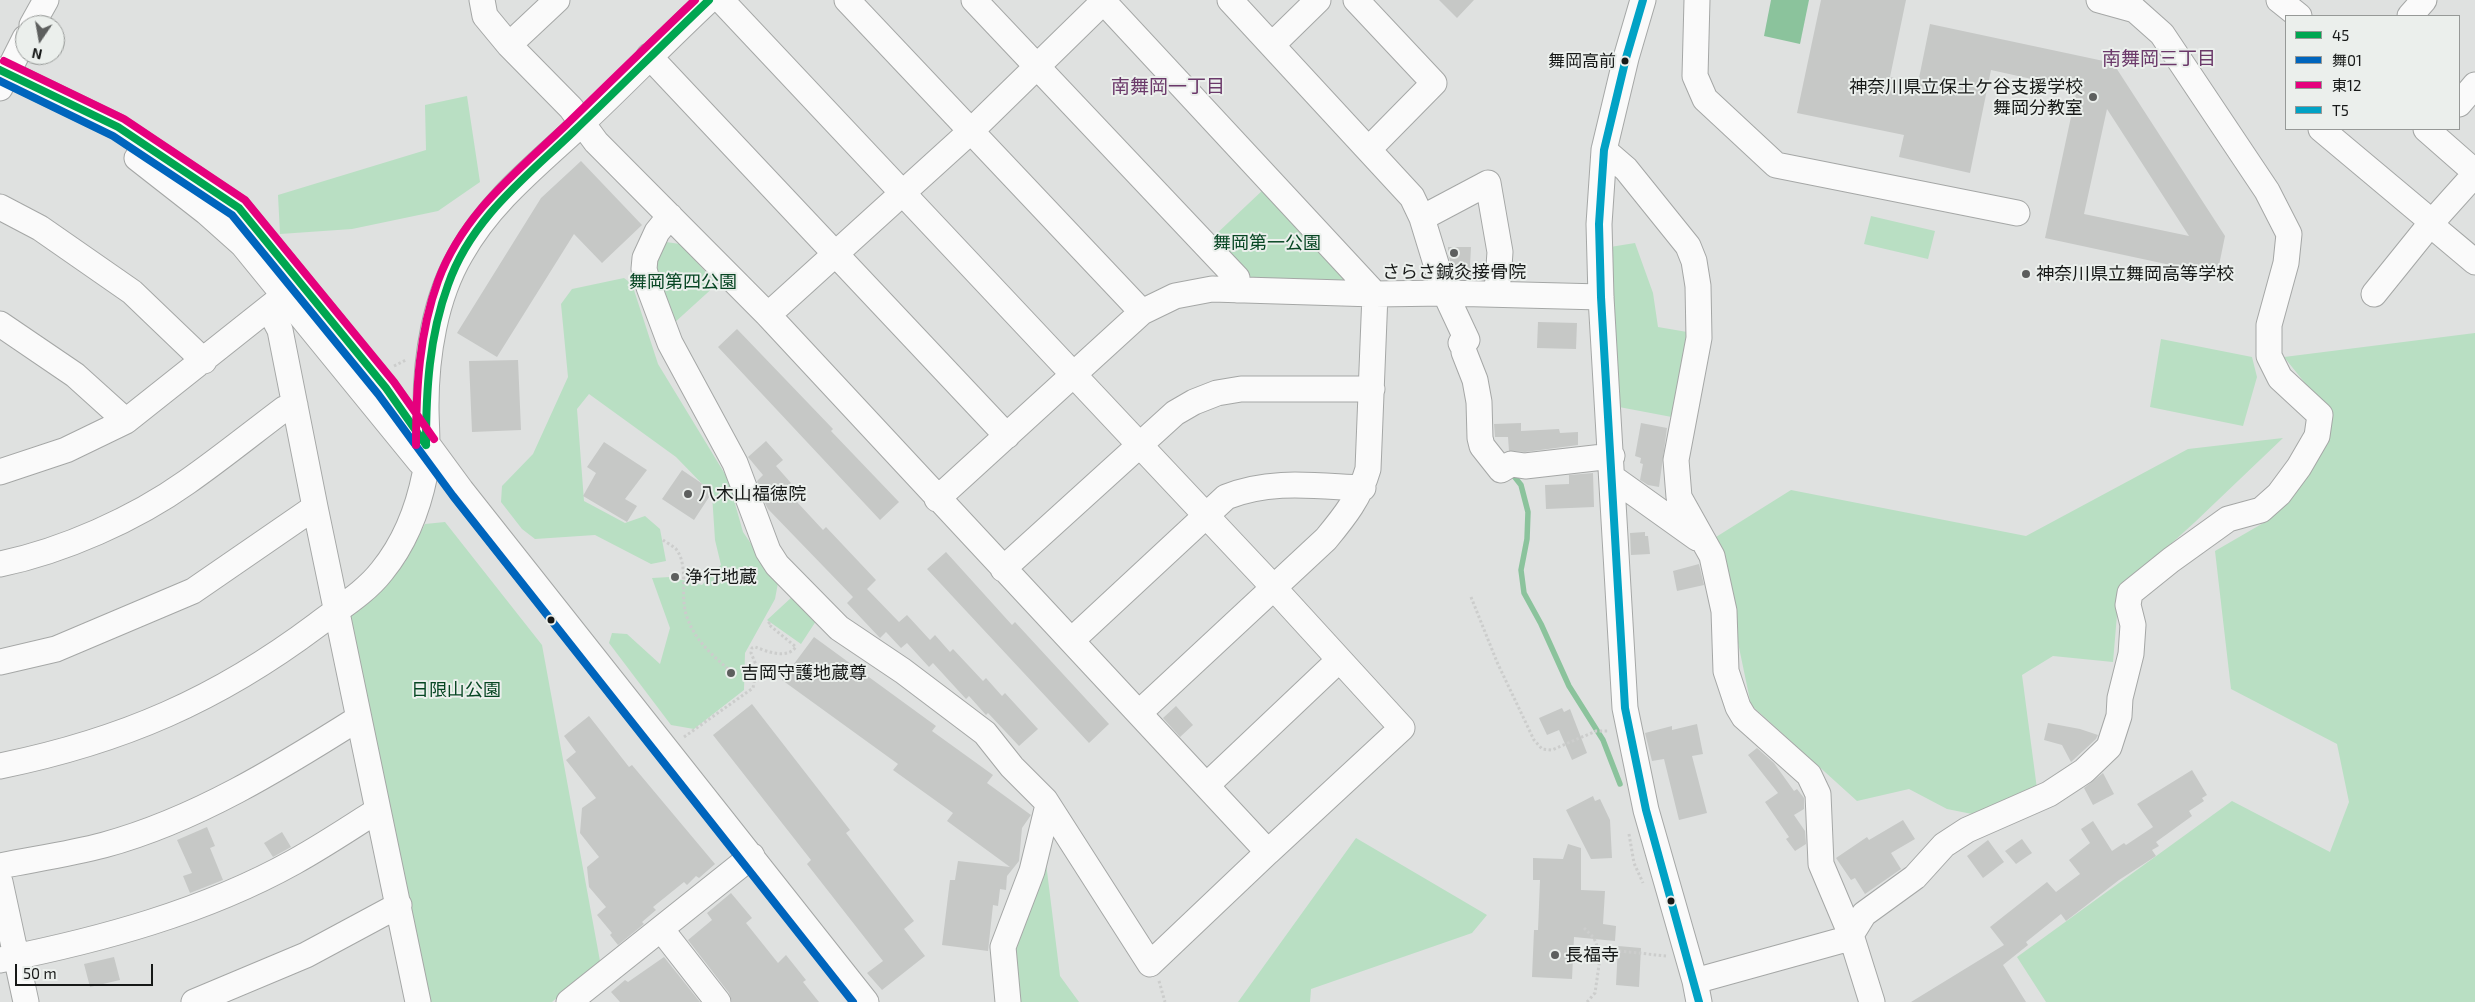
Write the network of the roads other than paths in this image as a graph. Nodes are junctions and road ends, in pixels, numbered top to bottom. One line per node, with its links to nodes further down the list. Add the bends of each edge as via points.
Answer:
1 (46, 0): 16 (street)
2 (482, 0): 18 (street, via 485,16)
3 (557, 0): 18 (street)
4 (709, 0): 21 (street)
5 (721, 0): 33 (street)
6 (847, 0): 27 (street)
7 (974, 0): 22 (street)
8 (1230, 0): 19 (street)
9 (1318, 0): 19 (street)
10 (1356, 0): 30 (street, via 1434,83)
11 (1643, 0): 31 (street)
12 (1697, 0): 35 (street, via 1695,76 1705,99 1776,164)
13 (2099, 0): 86 (street, via 2134,10 2162,34 2267,191 2289,234 2286,263 2269,325 2269,356 2280,378 2320,415 2317,436 2279,494 2261,510 2228,519 2130,594 2128,604 2133,625 2130,654 2119,716 2109,747 2084,771 2049,794 1967,830 1944,845 1915,878 1864,914)
14 (2424, 0): 17 (street)
15 (1103, 1): 22 (street); 43 (street)
16 (38, 15)
17 (2411, 15)
18 (509, 45): 26 (street, via 571,108)
19 (1272, 45): 30 (street)
20 (15, 56): 23 (street)
21 (649, 56): 26 (street); 39 (street)
22 (1036, 67): 27 (street); 41 (street, via 1237,278)
23 (2, 80): 46 (street, via 118,127 239,208)
24 (2475, 85): 25 (street)
25 (2460, 103)
26 (582, 124): 36 (street); 57 (street, via 501,198 460,255 436,318 428,364)
27 (972, 130): 33 (street); 48 (street)
28 (2322, 130): 38 (street)
29 (2432, 131): 32 (street)
30 (1369, 149): 37 (street, via 1412,197)
31 (1604, 150): 47 (street, via 1599,224); 66 (street, via 1626,169 1688,246 1694,261 1698,286 1698,338 1676,460 1679,498)
32 (2475, 173): 38 (street)
33 (903, 194): 39 (street); 52 (street)
34 (0, 207): 51 (street, via 40,228 132,292)
35 (2018, 213)
36 (670, 216): 49 (street); 78 (street, via 657,232 645,258 644,270 649,287 670,342 735,463 768,550 777,565 839,628 985,733)
37 (1422, 218): 42 (street); 44 (street, via 1488,183 1500,252)
38 (2431, 224): 40 (street); 45 (street)
39 (835, 254): 49 (street); 56 (street)
40 (2475, 262)
41 (1238, 290): 43 (street); 48 (street, via 1212,288 1175,296)
42 (1445, 293): 43 (street); 44 (street); 59 (street, via 1476,380 1482,446 1501,470 1511,464)
43 (1376, 294): 53 (street)
44 (1497, 294): 47 (street)
45 (2374, 294)
46 (284, 296): 51 (street); 54 (street, via 280,330); 57 (street, via 386,388); 60 (street)
47 (1601, 297): 59 (street)
48 (1142, 312): 52 (street)
49 (768, 315): 63 (street)
50 (0, 324): 55 (street, via 75,375)
51 (204, 362): 55 (street)
52 (1074, 375): 56 (street); 58 (street)
53 (1372, 389): 58 (street, via 1241,389 1217,393 1174,414); 62 (street, via 1368,469)
54 (295, 406): 64 (street); 67 (street, via 284,408 186,483 128,517 68,544)
55 (126, 421): 61 (street, via 66,450)
56 (1007, 436): 63 (street)
57 (426, 445): 60 (street); 81 (street)
58 (1139, 445): 65 (street); 68 (street)
59 (1612, 467): 66 (street); 88 (street, via 1625,708 1646,810)
60 (426, 470): 70 (street, via 411,519 394,555 372,582); 81 (street)
61 (0, 472)
62 (1362, 488): 65 (street, via 1268,485 1226,497); 69 (street, via 1350,511 1326,539)
63 (937, 498): 68 (street)
64 (315, 507): 70 (street); 73 (street, via 193,590 56,650)
65 (1206, 515): 69 (street); 71 (street)
66 (1704, 544): 86 (street, via 1712,556 1724,611 1726,671 1738,707 1744,717 1809,775 1818,794 1821,864 1827,884)
67 (0, 564)
68 (1003, 569): 71 (street)
69 (1273, 586): 72 (street); 74 (street)
70 (336, 610): 75 (street); 76 (street, via 275,656 172,713 58,754)
71 (1072, 640): 74 (street)
72 (1339, 660): 77 (street); 80 (street, via 1402,728)
73 (0, 662)
74 (1140, 712): 77 (street)
75 (359, 718): 79 (street); 82 (street, via 278,770 185,816 105,844)
76 (0, 766)
77 (1207, 785): 80 (street)
78 (1048, 805): 80 (street, via 1150,964); 96 (street, via 1032,871 1003,947)
79 (378, 810): 84 (street); 87 (street, via 293,863 208,902 113,934)
80 (1268, 852)
81 (745, 861): 85 (street); 94 (street); 95 (street)
82 (0, 866)
83 (0, 882): 87 (street)
84 (399, 905): 90 (street); 92 (street, via 306,955)
85 (661, 929): 89 (street); 93 (street)
86 (1852, 935): 88 (street); 97 (street)
87 (8, 958): 91 (street)
88 (1697, 991)
89 (585, 998)
90 (414, 1000)
91 (26, 1002)
92 (194, 1002)
93 (718, 1002)
94 (846, 1002)
95 (866, 1002)
96 (1008, 1002)
97 (1872, 1002)

